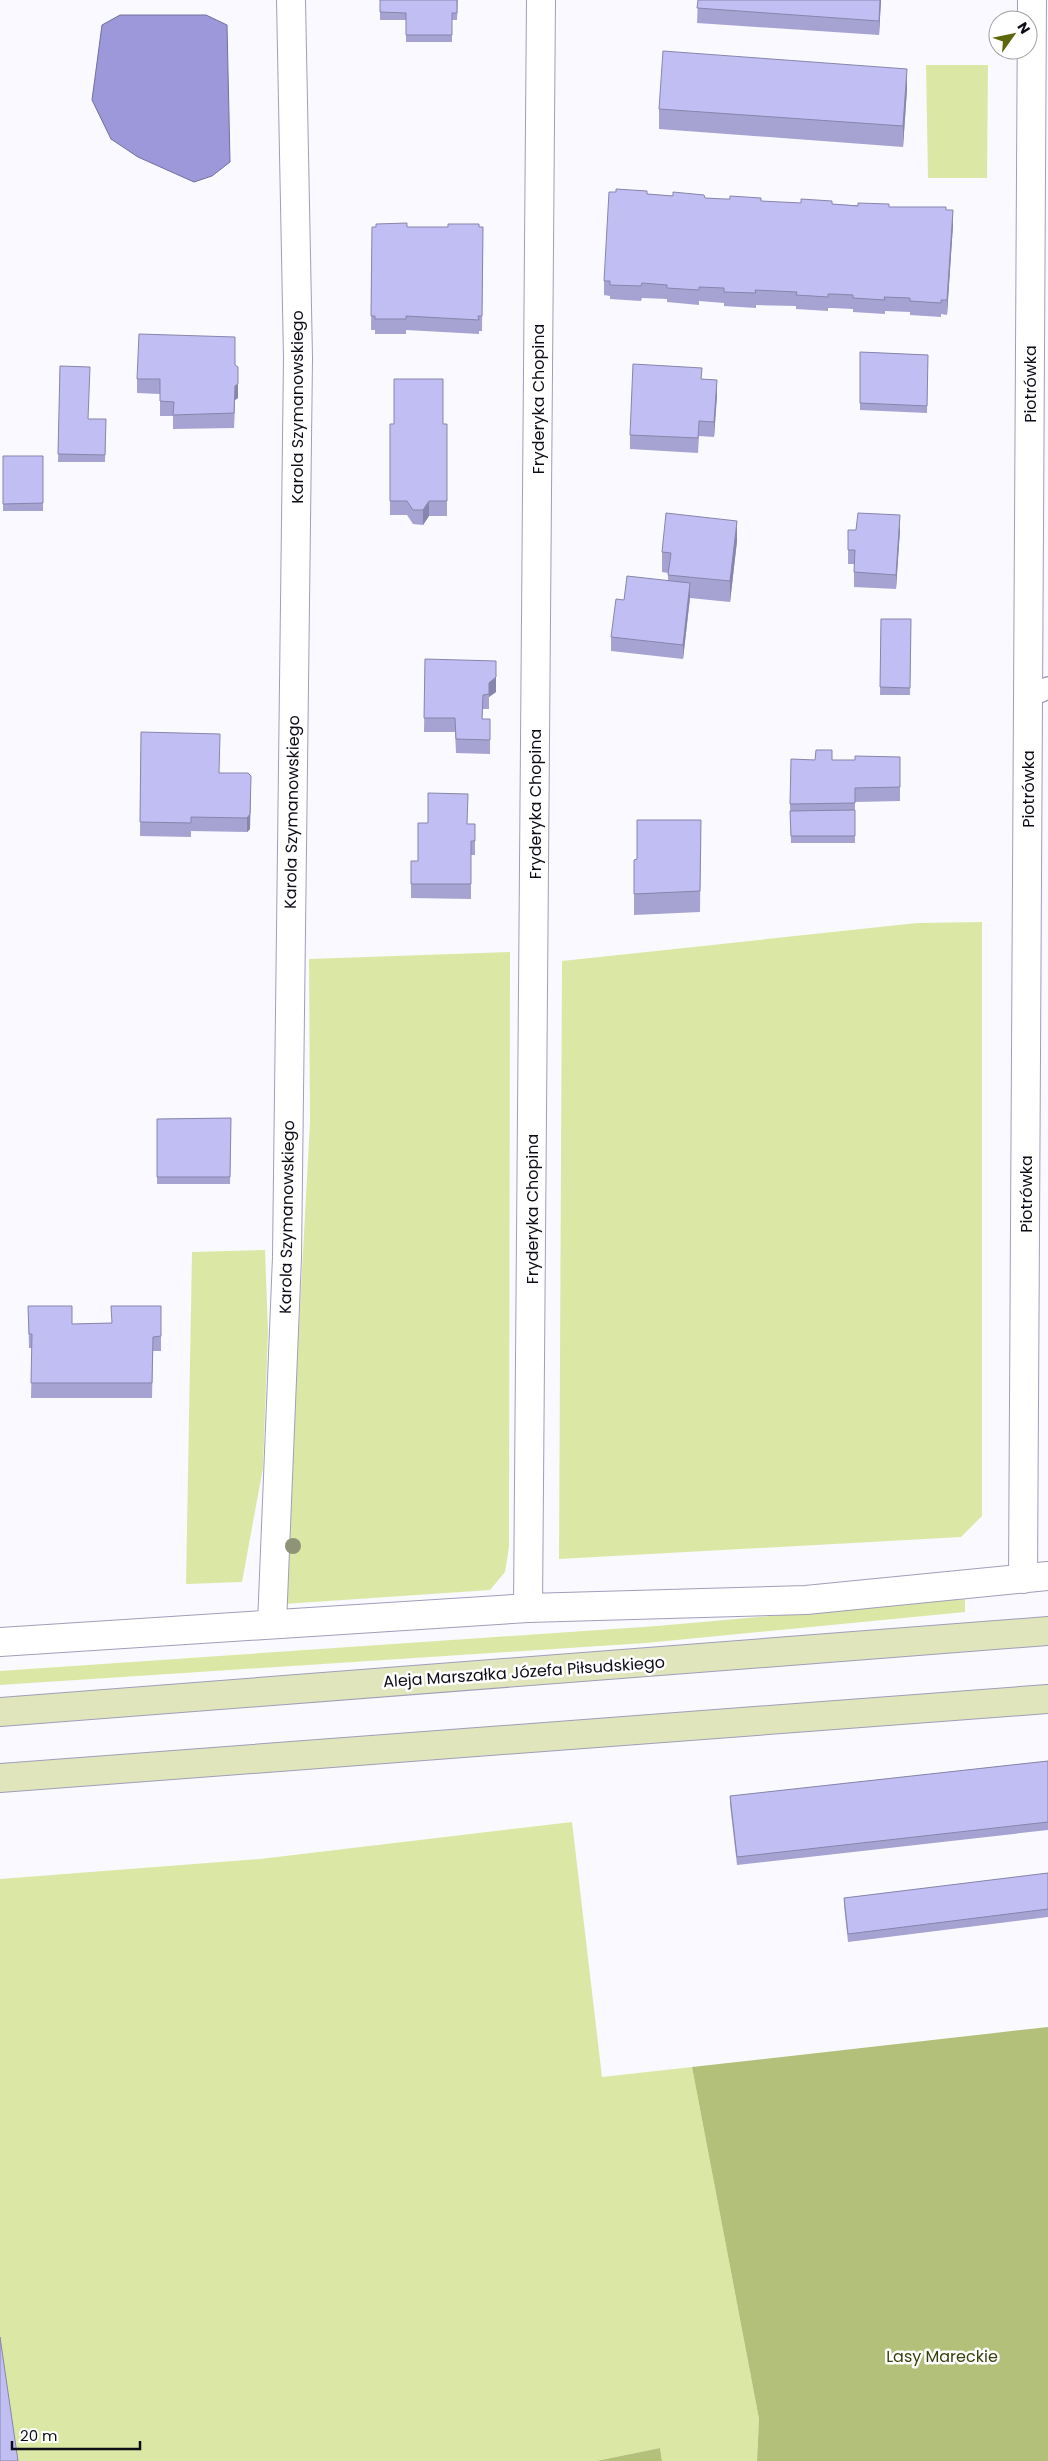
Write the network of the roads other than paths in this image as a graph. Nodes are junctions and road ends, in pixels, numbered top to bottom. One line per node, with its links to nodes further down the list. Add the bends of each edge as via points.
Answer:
1 (292, 0): 8 (street, Karola Szymanowskiego, via 298,358 287,1257)
2 (541, 0): 7 (street, Fryderyka Chopina)
3 (1032, 0): 4 (street, Piotrówka)
4 (1040, 36): 5 (street, Piotrówka)
5 (1039, 692): 6 (street, Piotrówka)
6 (1035, 1577): 7 (street, via 806,1600)
7 (528, 1608): 8 (street)
8 (272, 1624): 10 (street)
9 (1048, 1631): 12 (main road, Aleja Marszałka Józefa Piłsudskiego)
10 (0, 1642)
11 (1048, 1699): 13 (main road)
12 (0, 1712)
13 (0, 1778)

